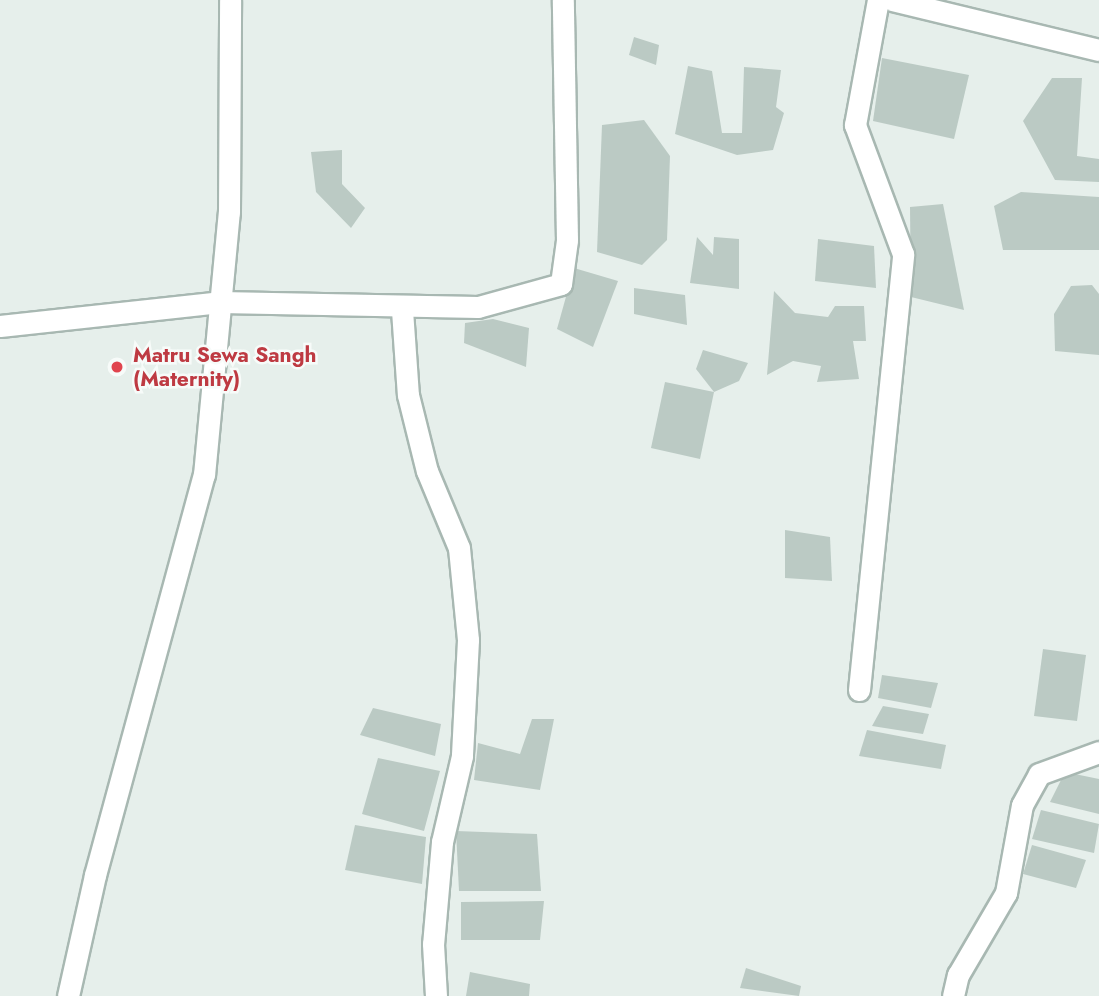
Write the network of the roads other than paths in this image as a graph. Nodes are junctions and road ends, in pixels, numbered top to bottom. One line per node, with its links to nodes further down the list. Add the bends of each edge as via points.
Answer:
1 (230, 0): 6 (street, via 229,212)
2 (563, 0): 7 (street, via 567,240 561,284 478,307)
3 (878, 0): 9 (street, via 855,125 902,254)
4 (892, 0): 5 (street)
5 (1099, 50)
6 (220, 302): 7 (street); 8 (street); 11 (street, via 204,475)
7 (402, 310): 12 (street, via 408,395 427,471 459,548 468,640 463,755 441,854)
8 (0, 326)
9 (859, 690)
10 (1099, 752): 13 (street, via 1039,774 1022,805 1006,893 958,975)
11 (65, 994)
12 (436, 996)
13 (953, 996)

